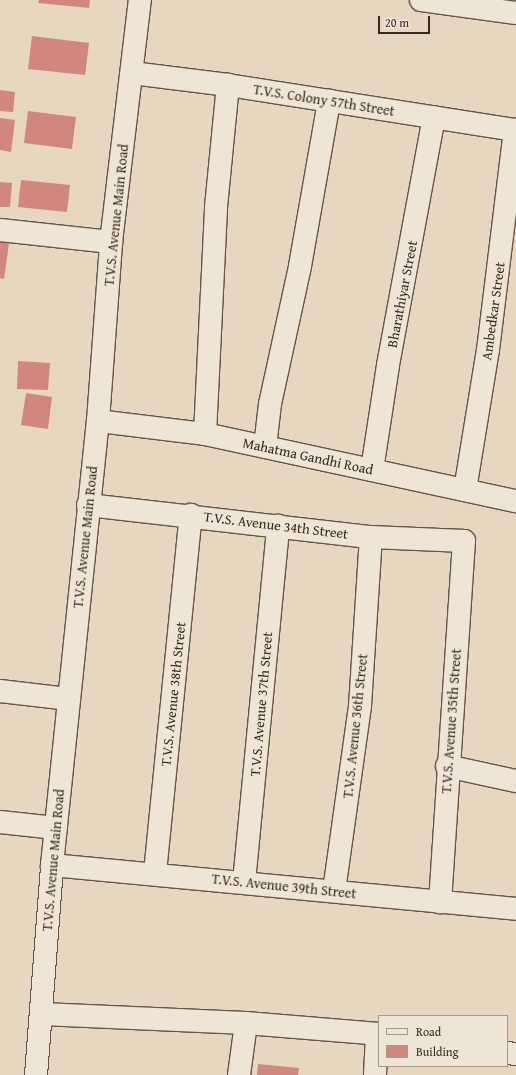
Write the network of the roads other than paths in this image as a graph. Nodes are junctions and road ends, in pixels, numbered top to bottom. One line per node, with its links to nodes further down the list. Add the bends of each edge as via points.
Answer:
1 (140, 0): 4 (street, T.V.S. Avenue Main Road)
2 (421, 0): 3 (street)
3 (516, 13)
4 (132, 73): 5 (street, T.V.S. Colony 57th Street); 10 (street, T.V.S. Avenue Main Road)
5 (228, 85): 6 (street, T.V.S. Colony 57th Street); 12 (street, via 216,206)
6 (329, 101): 7 (street, T.V.S. Colony 57th Street); 13 (street, via 300,266 270,404)
7 (434, 117): 8 (street, T.V.S. Colony 57th Street); 14 (street, Bharathiyar Street, via 388,365)
8 (516, 130): 15 (street, Ambedkar Street, via 488,350)
9 (0, 230): 10 (street)
10 (111, 242): 11 (street, T.V.S. Avenue Main Road)
11 (98, 421): 12 (street, Mahatma Gandhi Road); 17 (street, T.V.S. Avenue Main Road)
12 (205, 434): 13 (street, Mahatma Gandhi Road)
13 (265, 447): 14 (street, Mahatma Gandhi Road)
14 (372, 470): 15 (street, Mahatma Gandhi Road)
15 (465, 490): 16 (street, Mahatma Gandhi Road)
16 (516, 502)
17 (88, 505): 18 (street, T.V.S. Avenue 34th Street); 23 (street, T.V.S. Avenue Main Road)
18 (191, 515): 19 (street, T.V.S. Avenue 34th Street); 29 (street, T.V.S. Avenue 38th Street)
19 (278, 526): 20 (street, T.V.S. Avenue 34th Street); 30 (street, T.V.S. Avenue 37th Street)
20 (371, 537): 21 (street, T.V.S. Avenue 34th Street); 31 (street, T.V.S. Avenue 36th Street, via 360,706)
21 (464, 541): 24 (street, T.V.S. Avenue 35th Street)
22 (0, 691): 23 (street)
23 (68, 699): 27 (street, T.V.S. Avenue Main Road)
24 (447, 766): 25 (street); 32 (street, T.V.S. Avenue 35th Street)
25 (516, 781)
26 (0, 822): 27 (street)
27 (56, 828): 28 (street, T.V.S. Avenue Main Road)
28 (52, 865): 29 (street, T.V.S. Avenue 39th Street); 34 (street, T.V.S. Avenue Main Road)
29 (155, 873): 30 (street, T.V.S. Avenue 39th Street)
30 (244, 882): 31 (street, T.V.S. Avenue 39th Street)
31 (334, 891): 32 (street, T.V.S. Avenue 39th Street)
32 (440, 902): 33 (street, T.V.S. Avenue 39th Street)
33 (516, 909)
34 (42, 1014): 35 (street); 37 (street, T.V.S. Avenue Main Road)
35 (246, 1023): 36 (street); 38 (street)
36 (378, 1034): 39 (street)
37 (36, 1075)
38 (239, 1075)
39 (375, 1075)

